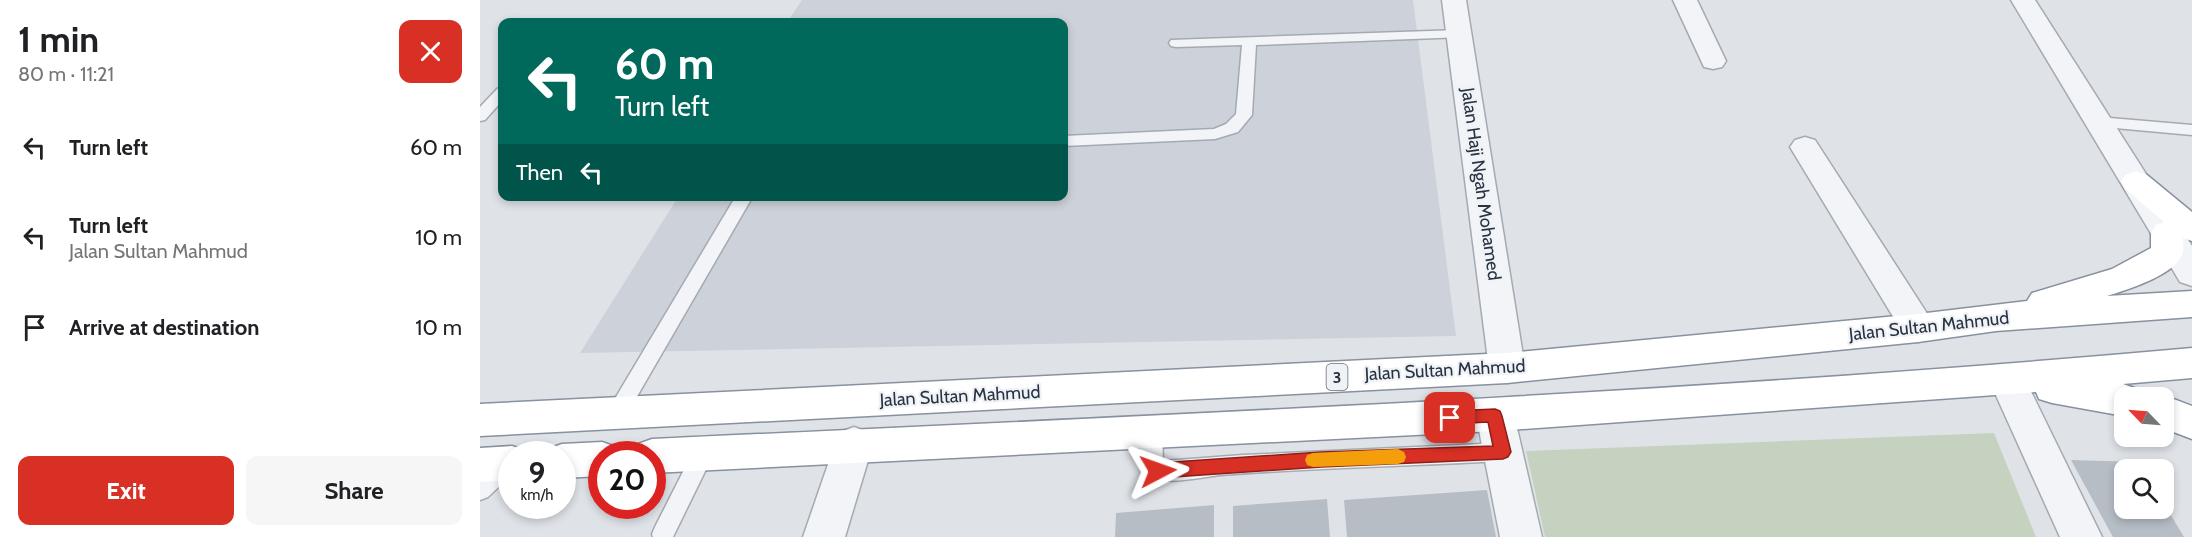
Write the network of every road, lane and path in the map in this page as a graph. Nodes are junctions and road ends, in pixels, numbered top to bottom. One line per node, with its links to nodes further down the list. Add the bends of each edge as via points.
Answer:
1 (1454, 0): 4 (street, Jalan Haji Ngah Mohamed)
2 (1685, 0): 7 (street)
3 (2023, 0): 10 (street)
4 (1459, 34): 5 (lane); 21 (street, Jalan Haji Ngah Mohamed)
5 (1249, 41): 6 (lane); 12 (lane, via 1244,115 1232,128 1215,134)
6 (1176, 43)
7 (1713, 61)
8 (498, 96): 9 (lane)
9 (480, 116)
10 (2098, 122): 11 (lane); 15 (street, via 2136,182)
11 (2192, 130)
12 (1068, 141)
13 (1805, 147): 19 (street)
14 (742, 201): 24 (lane)
15 (2179, 231): 16 (street); 18 (highway, via 2167,253 2143,270)
16 (2192, 273)
17 (2192, 304): 18 (highway, Jalan Sultan Mahmud / 3)
18 (1996, 317): 19 (highway, Jalan Sultan Mahmud / 3)
19 (1918, 328): 21 (highway, Jalan Sultan Mahmud / 3)
20 (2192, 363): 22 (highway)
21 (1507, 368): 24 (highway, Jalan Sultan Mahmud / 3)
22 (2007, 380): 23 (highway); 31 (highway); 42 (street)
23 (2114, 398)
24 (617, 413): 26 (highway, Jalan Sultan Mahmud / 3)
25 (2174, 416): 27 (highway)
26 (480, 420)
27 (2192, 423)
28 (1316, 424): 29 (highway); 31 (highway); 35 (lane)
29 (1240, 427): 30 (highway); 36 (lane)
30 (1152, 431): 32 (highway); 36 (lane, via 1152,466 1158,471)
31 (1499, 434): 35 (lane); 41 (street)
32 (854, 444): 33 (highway); 40 (street)
33 (703, 453): 34 (highway); 39 (lane)
34 (666, 455)
35 (1321, 460): 36 (lane)
36 (1243, 464)
37 (498, 467): 38 (lane)
38 (480, 490)
39 (663, 534)
40 (824, 537)
41 (1521, 537)
42 (2081, 537)

